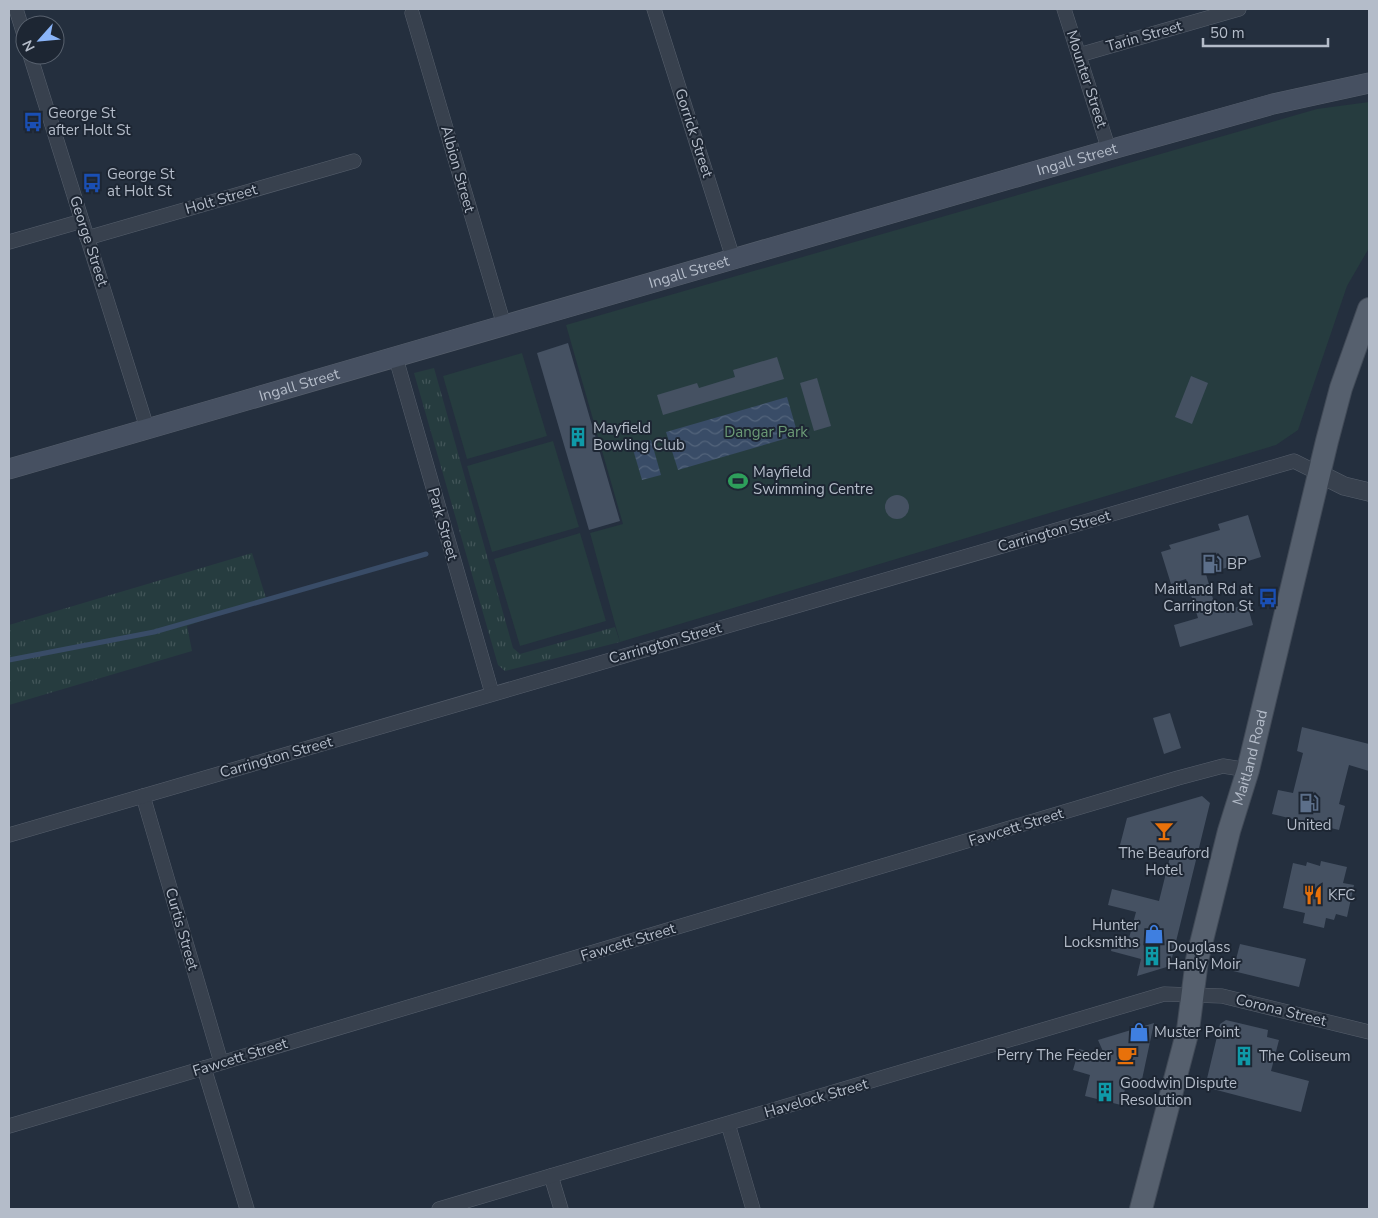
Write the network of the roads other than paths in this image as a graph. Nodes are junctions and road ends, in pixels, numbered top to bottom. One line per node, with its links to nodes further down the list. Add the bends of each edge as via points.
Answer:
1 (654, 9): 13 (street, Gorrick Street)
2 (1064, 9): 5 (street, Mounter Street)
3 (1239, 9): 5 (street, Tarin Street)
4 (412, 13): 15 (street, Albion Street)
5 (1079, 55): 8 (street, Mounter Street)
6 (33, 65): 10 (street, George Street)
7 (1369, 83): 8 (main road, Ingall Street, via 1273,104)
8 (1110, 150): 13 (main road, Ingall Street)
9 (354, 161): 11 (street, Holt Street)
10 (82, 221): 11 (street, George Street); 12 (street)
11 (87, 238): 17 (street, George Street)
12 (9, 242)
13 (733, 258): 15 (main road, Ingall Street)
14 (1369, 309): 19 (main road, Maitland Road, via 1341,388)
15 (504, 325): 16 (main road, Ingall Street)
16 (395, 355): 17 (main road, Ingall Street); 21 (street, Park Street)
17 (146, 428): 18 (main road, Ingall Street)
18 (9, 469)
19 (1320, 474): 20 (street, via 1344,486); 21 (street, Carrington Street, via 1294,461); 22 (main road, Maitland Road)
20 (1369, 492)
21 (492, 693): 23 (street, Carrington Street)
22 (1248, 770): 25 (main road, Maitland Road, via 1220,866 1195,969); 27 (street, Fawcett Street, via 1223,766 1178,778)
23 (143, 796): 24 (street, Carrington Street); 27 (street, Curtis Street)
24 (9, 835)
25 (1193, 994): 26 (street, Corona Street, via 1222,996); 29 (street, Havelock Street, via 1164,994); 36 (main road, Maitland Road, via 1188,1030)
26 (1369, 1032)
27 (221, 1062): 28 (street, Fawcett Street)
28 (204, 1068): 30 (street, Fawcett Street); 32 (street)
29 (728, 1124): 31 (street, Havelock Street); 35 (street)
30 (9, 1126)
31 (551, 1176): 33 (street, Havelock Street); 34 (street)
32 (247, 1209)
33 (440, 1209)
34 (561, 1209)
35 (753, 1209)
36 (1142, 1209)

